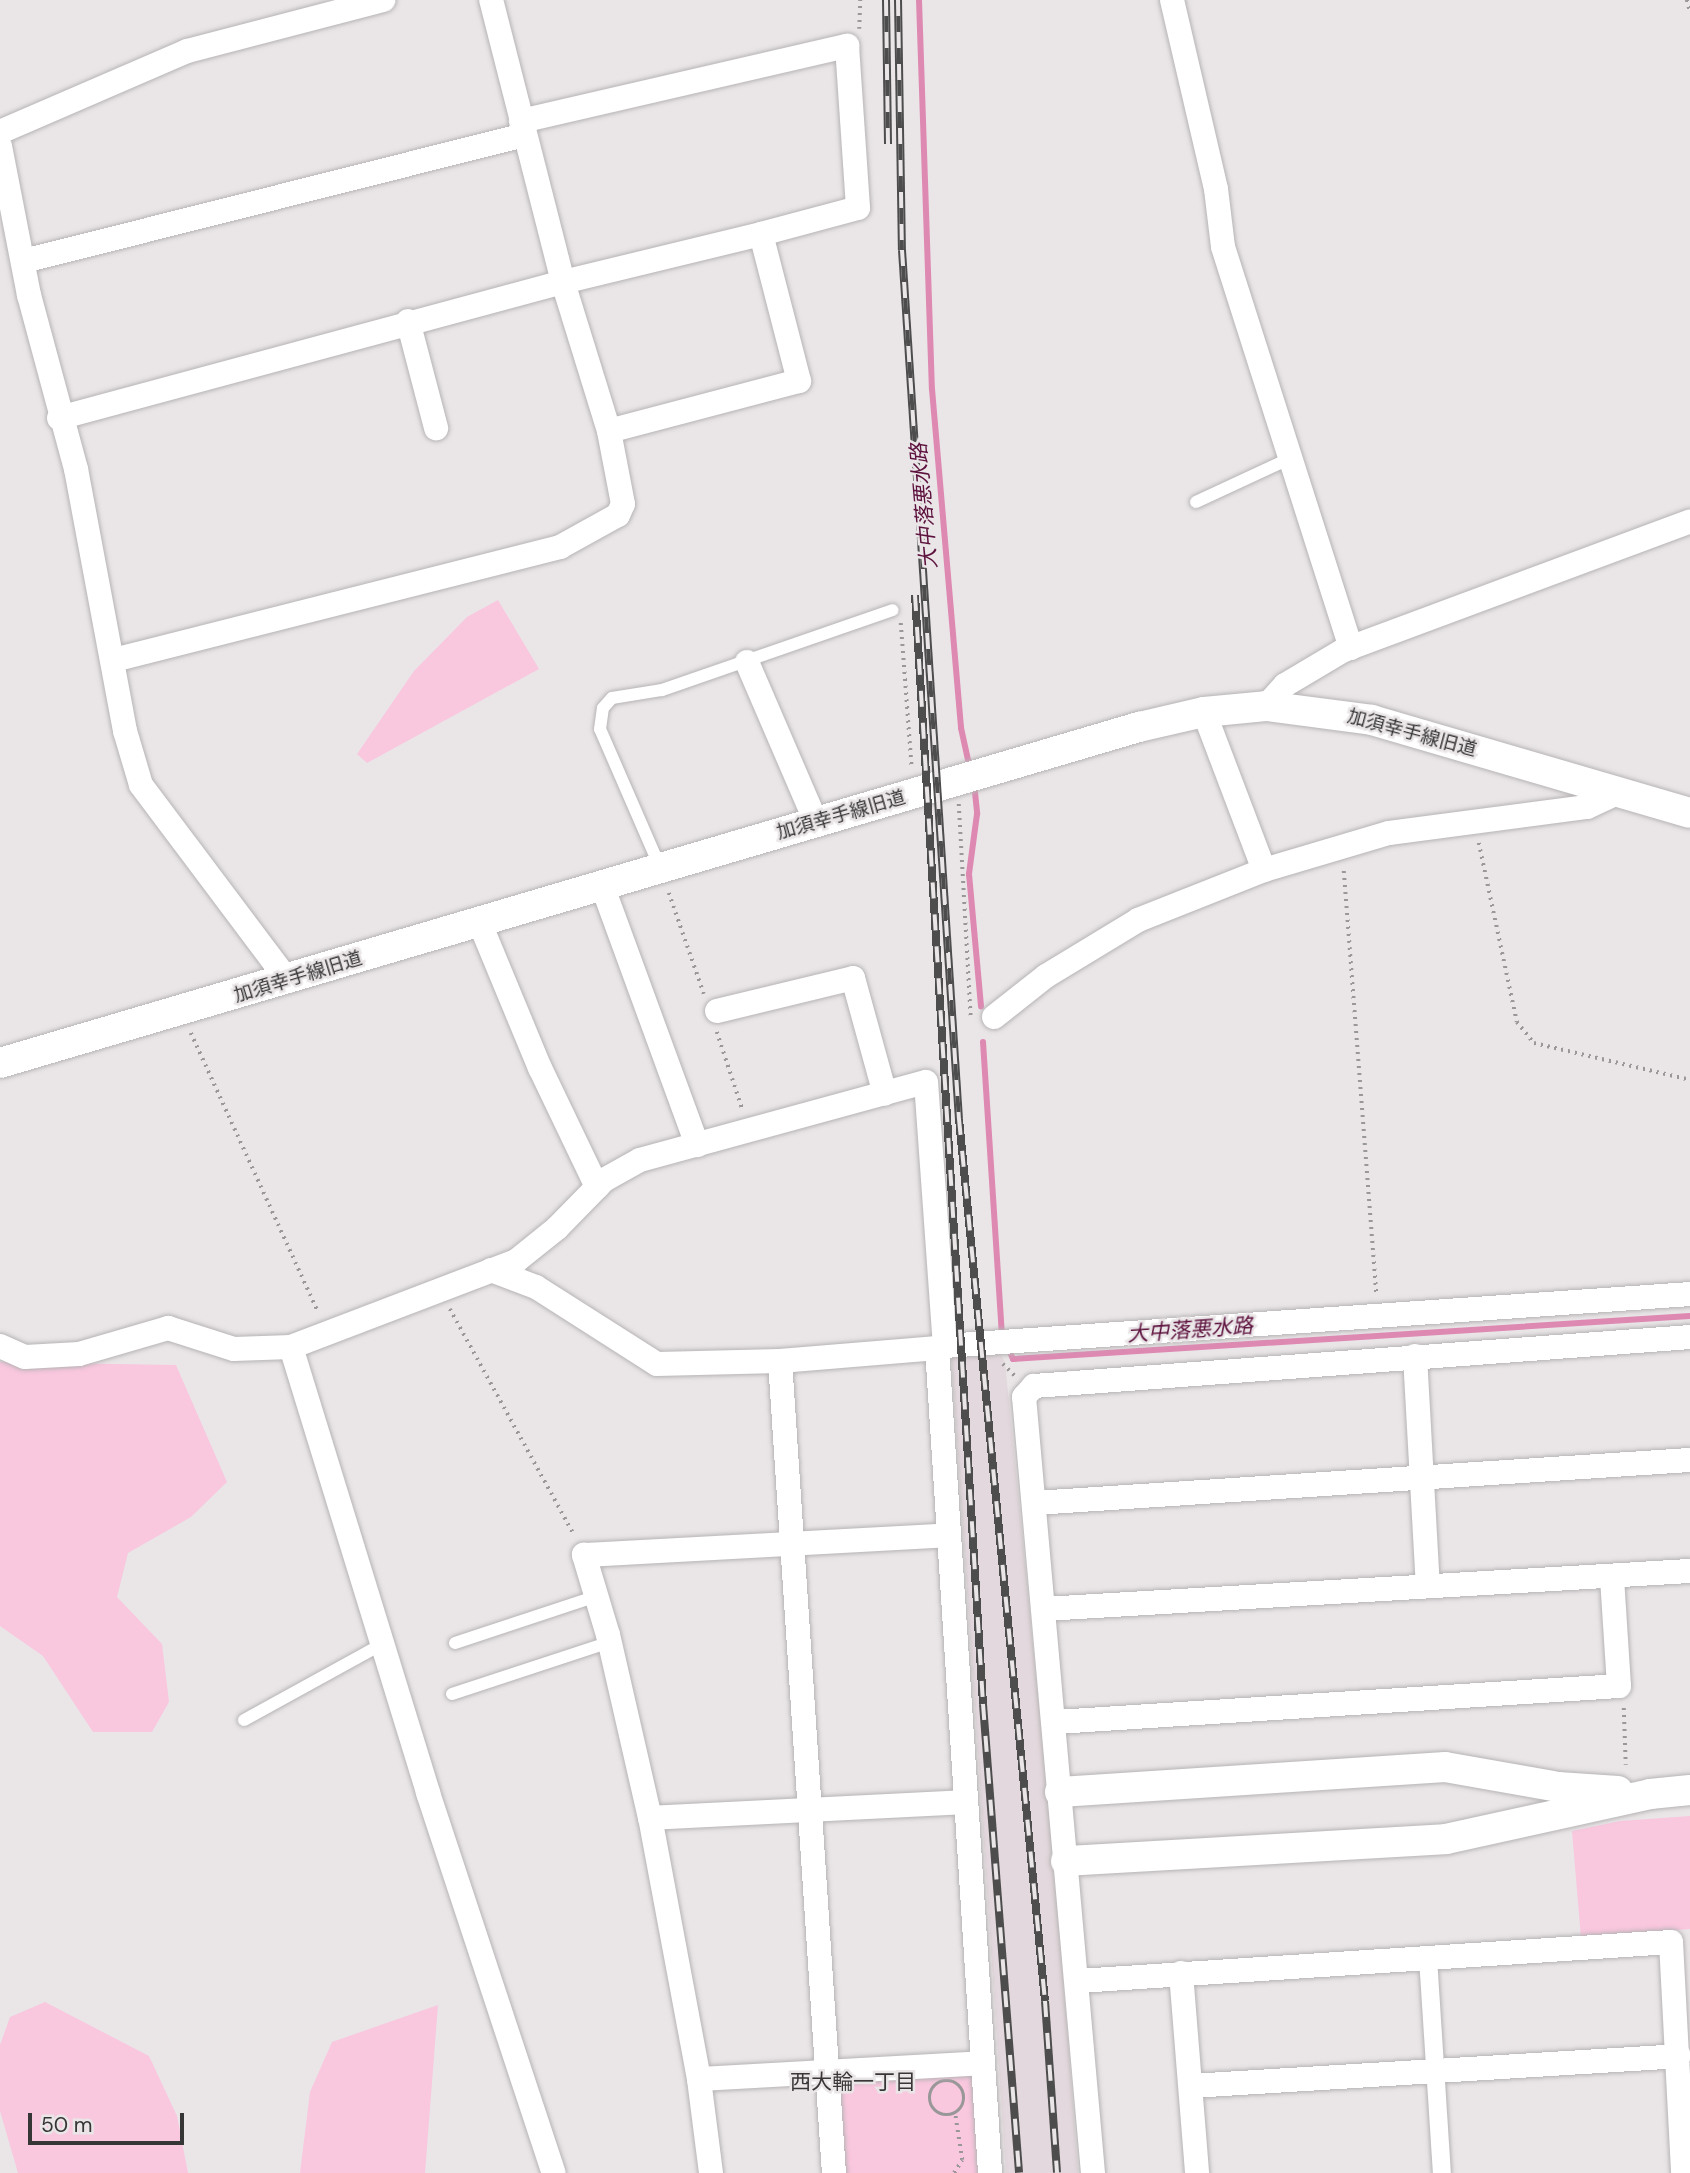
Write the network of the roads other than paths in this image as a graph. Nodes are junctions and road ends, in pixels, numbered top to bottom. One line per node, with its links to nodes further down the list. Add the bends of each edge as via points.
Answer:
1 (383, 0): 5 (street, via 187,51)
2 (491, 0): 4 (street)
3 (1172, 0): 14 (street, via 1216,189 1223,247)
4 (522, 128): 7 (street, via 847,46 858,208); 8 (street); 9 (street)
5 (0, 132)
6 (0, 146): 8 (street)
7 (761, 234): 9 (street); 13 (street, via 799,381)
8 (24, 261): 11 (street)
9 (562, 282): 10 (street); 13 (street)
10 (408, 321): 11 (street); 12 (street)
11 (59, 418): 19 (street, via 76,469)
12 (436, 428)
13 (609, 431): 19 (street, via 623,504 618,515 560,547)
14 (1291, 458): 15 (lane); 18 (street)
15 (1196, 502)
16 (1690, 521): 18 (street)
17 (893, 610): 20 (lane)
18 (1351, 648): 21 (street, via 1285,685)
19 (114, 660): 30 (street, via 125,731 141,785)
20 (747, 662): 25 (street); 26 (lane, via 662,690 612,698 603,708 600,729)
21 (1266, 706): 22 (street, 加須幸手線旧道); 23 (street, 加須幸手線旧道, via 1371,720)
22 (1204, 712): 25 (street, 加須幸手線旧道); 27 (street)
23 (1617, 793): 24 (street, 加須幸手線旧道); 27 (street, via 1587,807 1474,820 1341,844)
24 (1690, 813)
25 (816, 822): 26 (street, 加須幸手線旧道)
26 (660, 867): 28 (street, 加須幸手線旧道)
27 (1264, 870): 32 (street, via 1138,920 1046,975)
28 (602, 886): 29 (street, 加須幸手線旧道); 35 (street)
29 (478, 921): 30 (street, 加須幸手線旧道); 36 (street)
30 (288, 981): 33 (street, 加須幸手線旧道)
31 (717, 1011): 34 (street, via 853,978)
32 (994, 1017)
33 (0, 1063)
34 (885, 1094): 35 (street); 42 (street, via 926,1083)
35 (697, 1145): 36 (street, via 639,1160)
36 (597, 1187): 37 (street, via 547,1237 516,1261)
37 (491, 1270): 41 (street); 44 (street, via 536,1287 657,1364)
38 (1690, 1294): 42 (street)
39 (1690, 1336): 43 (street)
40 (0, 1346): 41 (street, via 25,1357 79,1354 168,1328 234,1349)
41 (291, 1347): 57 (street)
42 (941, 1347): 44 (street); 48 (street)
43 (1415, 1356): 46 (street); 47 (street, via 1034,1386 1024,1397)
44 (780, 1361): 49 (street)
45 (1690, 1460): 46 (street)
46 (1421, 1476): 47 (street); 52 (street)
47 (1035, 1503): 54 (street)
48 (948, 1535): 49 (street); 64 (street)
49 (792, 1542): 53 (street, via 584,1555); 65 (street)
50 (1690, 1571): 51 (street)
51 (1612, 1577): 52 (street); 60 (street, via 1619,1686)
52 (1428, 1586): 54 (street)
53 (597, 1596): 55 (street); 56 (lane)
54 (1044, 1609): 60 (street)
55 (610, 1642): 58 (lane); 66 (street)
56 (455, 1643)
57 (383, 1644): 59 (lane); 77 (street)
58 (453, 1694)
59 (244, 1720)
60 (1056, 1722): 62 (street)
61 (1690, 1790): 63 (street)
62 (1060, 1792): 63 (street, via 1446,1767 1558,1787); 67 (street)
63 (1650, 1794): 67 (street, via 1446,1839)
64 (966, 1802): 65 (street); 72 (street)
65 (810, 1810): 66 (street); 73 (street)
66 (650, 1818): 75 (street)
67 (1066, 1861): 70 (street)
68 (1427, 1958): 69 (street); 71 (street, via 1671,1942); 74 (street)
69 (1181, 1973): 70 (street); 76 (street)
70 (1079, 1981): 81 (street)
71 (1679, 2056): 74 (street); 84 (street)
72 (983, 2063): 73 (street); 80 (street)
73 (827, 2071): 75 (street); 79 (street)
74 (1435, 2071): 76 (street); 83 (street)
75 (699, 2079): 78 (street)
76 (1191, 2086): 82 (street)
77 (554, 2173)
78 (711, 2173)
79 (834, 2173)
80 (990, 2173)
81 (1093, 2173)
82 (1197, 2173)
83 (1441, 2173)
84 (1683, 2173)

